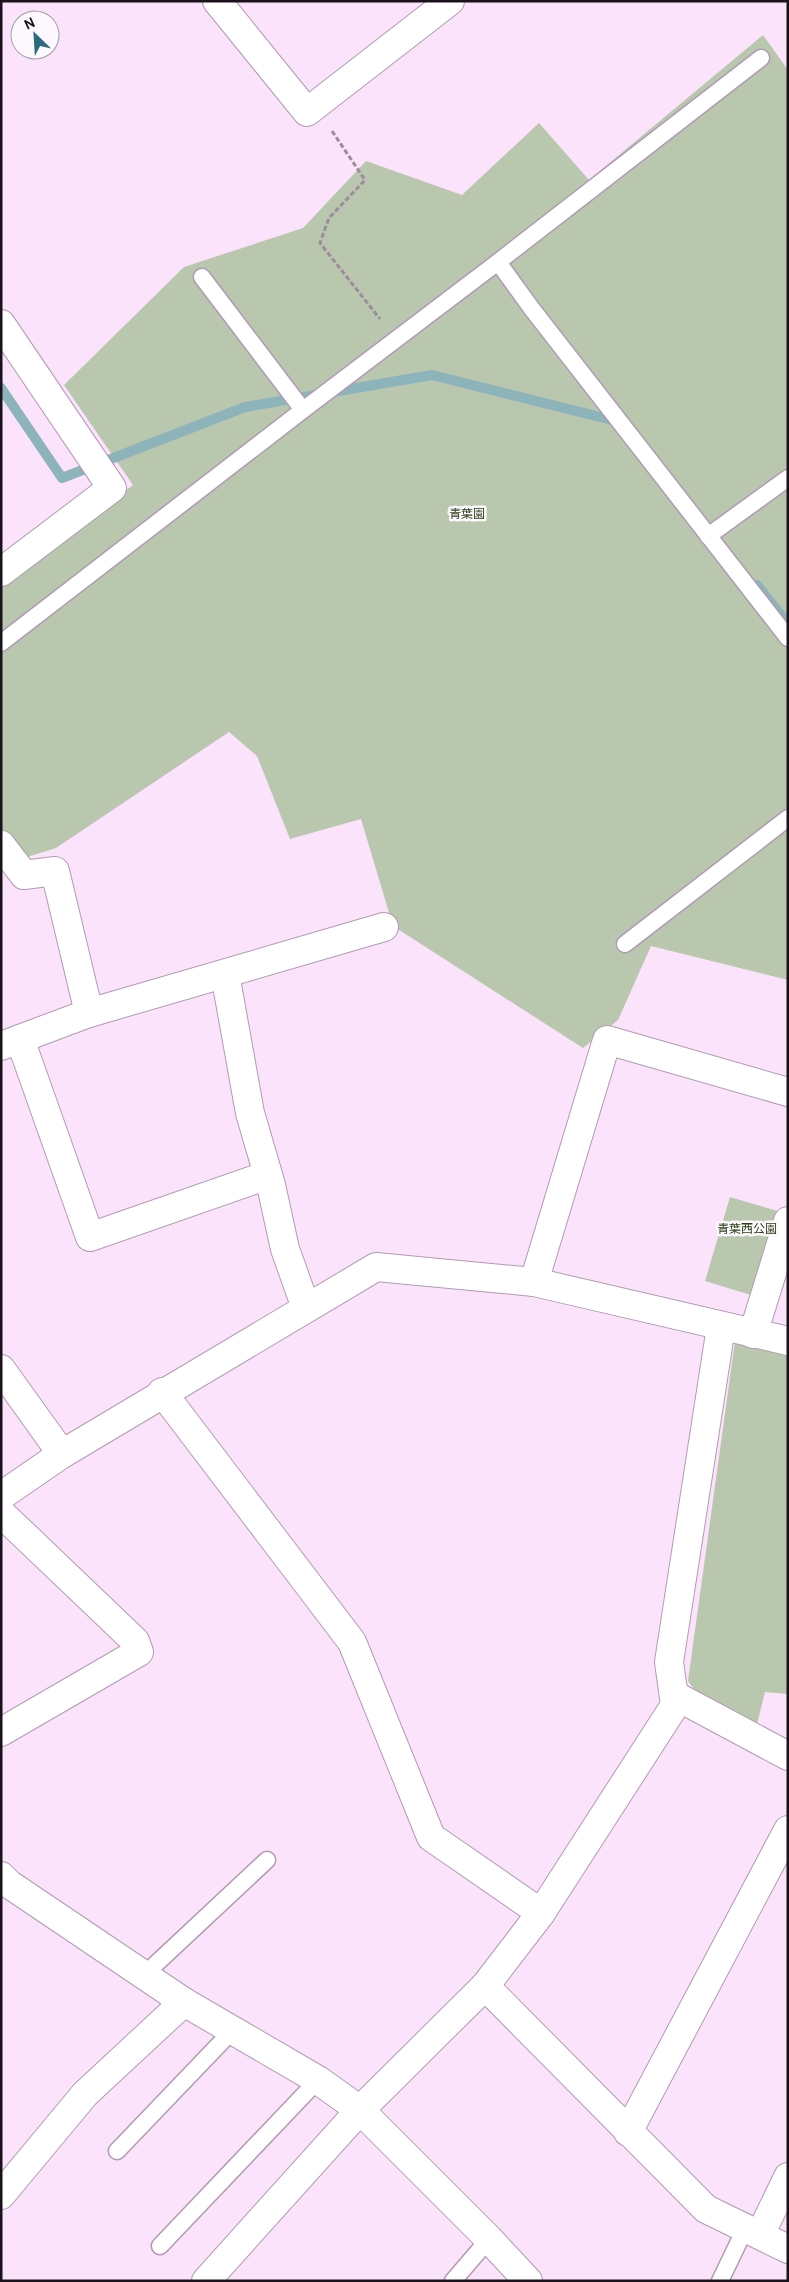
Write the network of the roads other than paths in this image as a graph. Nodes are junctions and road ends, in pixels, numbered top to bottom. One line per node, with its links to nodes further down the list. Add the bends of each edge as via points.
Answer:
1 (217, 1): 2 (street, via 307,112)
2 (450, 1)
3 (761, 58): 4 (lane)
4 (498, 262): 7 (lane); 9 (lane)
5 (202, 277): 7 (lane)
6 (1, 324): 10 (street, via 112,488)
7 (303, 410): 12 (lane)
8 (788, 478): 9 (lane)
9 (708, 536): 11 (lane)
10 (1, 572)
11 (788, 638)
12 (1, 643)
13 (788, 818): 16 (lane)
14 (1, 845): 18 (street, via 24,875 55,871)
15 (384, 927): 17 (street)
16 (625, 944)
17 (224, 974): 18 (street); 21 (street, via 250,1113)
18 (89, 1013): 19 (street)
19 (10, 1043): 21 (street, via 90,1237)
20 (788, 1092): 23 (street, via 607,1040)
21 (268, 1175): 24 (street, via 286,1249)
22 (788, 1221): 26 (street)
23 (534, 1282): 24 (street, via 376,1267); 25 (street)
24 (306, 1308): 29 (street)
25 (721, 1327): 26 (street); 33 (street, via 669,1662)
26 (754, 1334): 27 (street)
27 (788, 1342)
28 (1, 1369): 30 (street)
29 (162, 1392): 30 (street); 39 (street, via 352,1642 431,1837)
30 (62, 1454): 31 (street)
31 (1, 1496)
32 (1, 1513): 34 (street, via 136,1640 139,1652)
33 (674, 1695): 35 (street); 39 (street, via 675,1705)
34 (1, 1732)
35 (788, 1756)
36 (788, 1830): 46 (street)
37 (267, 1860): 40 (lane)
38 (4, 1884): 40 (street)
39 (541, 1913): 41 (street)
40 (144, 1975): 42 (street)
41 (485, 1986): 45 (street); 46 (street)
42 (184, 2002): 43 (street); 49 (street, via 86,2094)
43 (233, 2030): 44 (street); 47 (lane)
44 (318, 2080): 45 (street); 52 (lane)
45 (360, 2110): 51 (street); 54 (street)
46 (628, 2132): 50 (street, via 706,2210)
47 (117, 2151)
48 (788, 2178): 50 (street)
49 (1, 2195)
50 (752, 2232): 53 (street); 57 (lane)
51 (489, 2239): 55 (lane); 56 (street)
52 (160, 2246)
53 (788, 2249)
54 (206, 2281)
55 (453, 2281)
56 (528, 2281)
57 (720, 2281)

